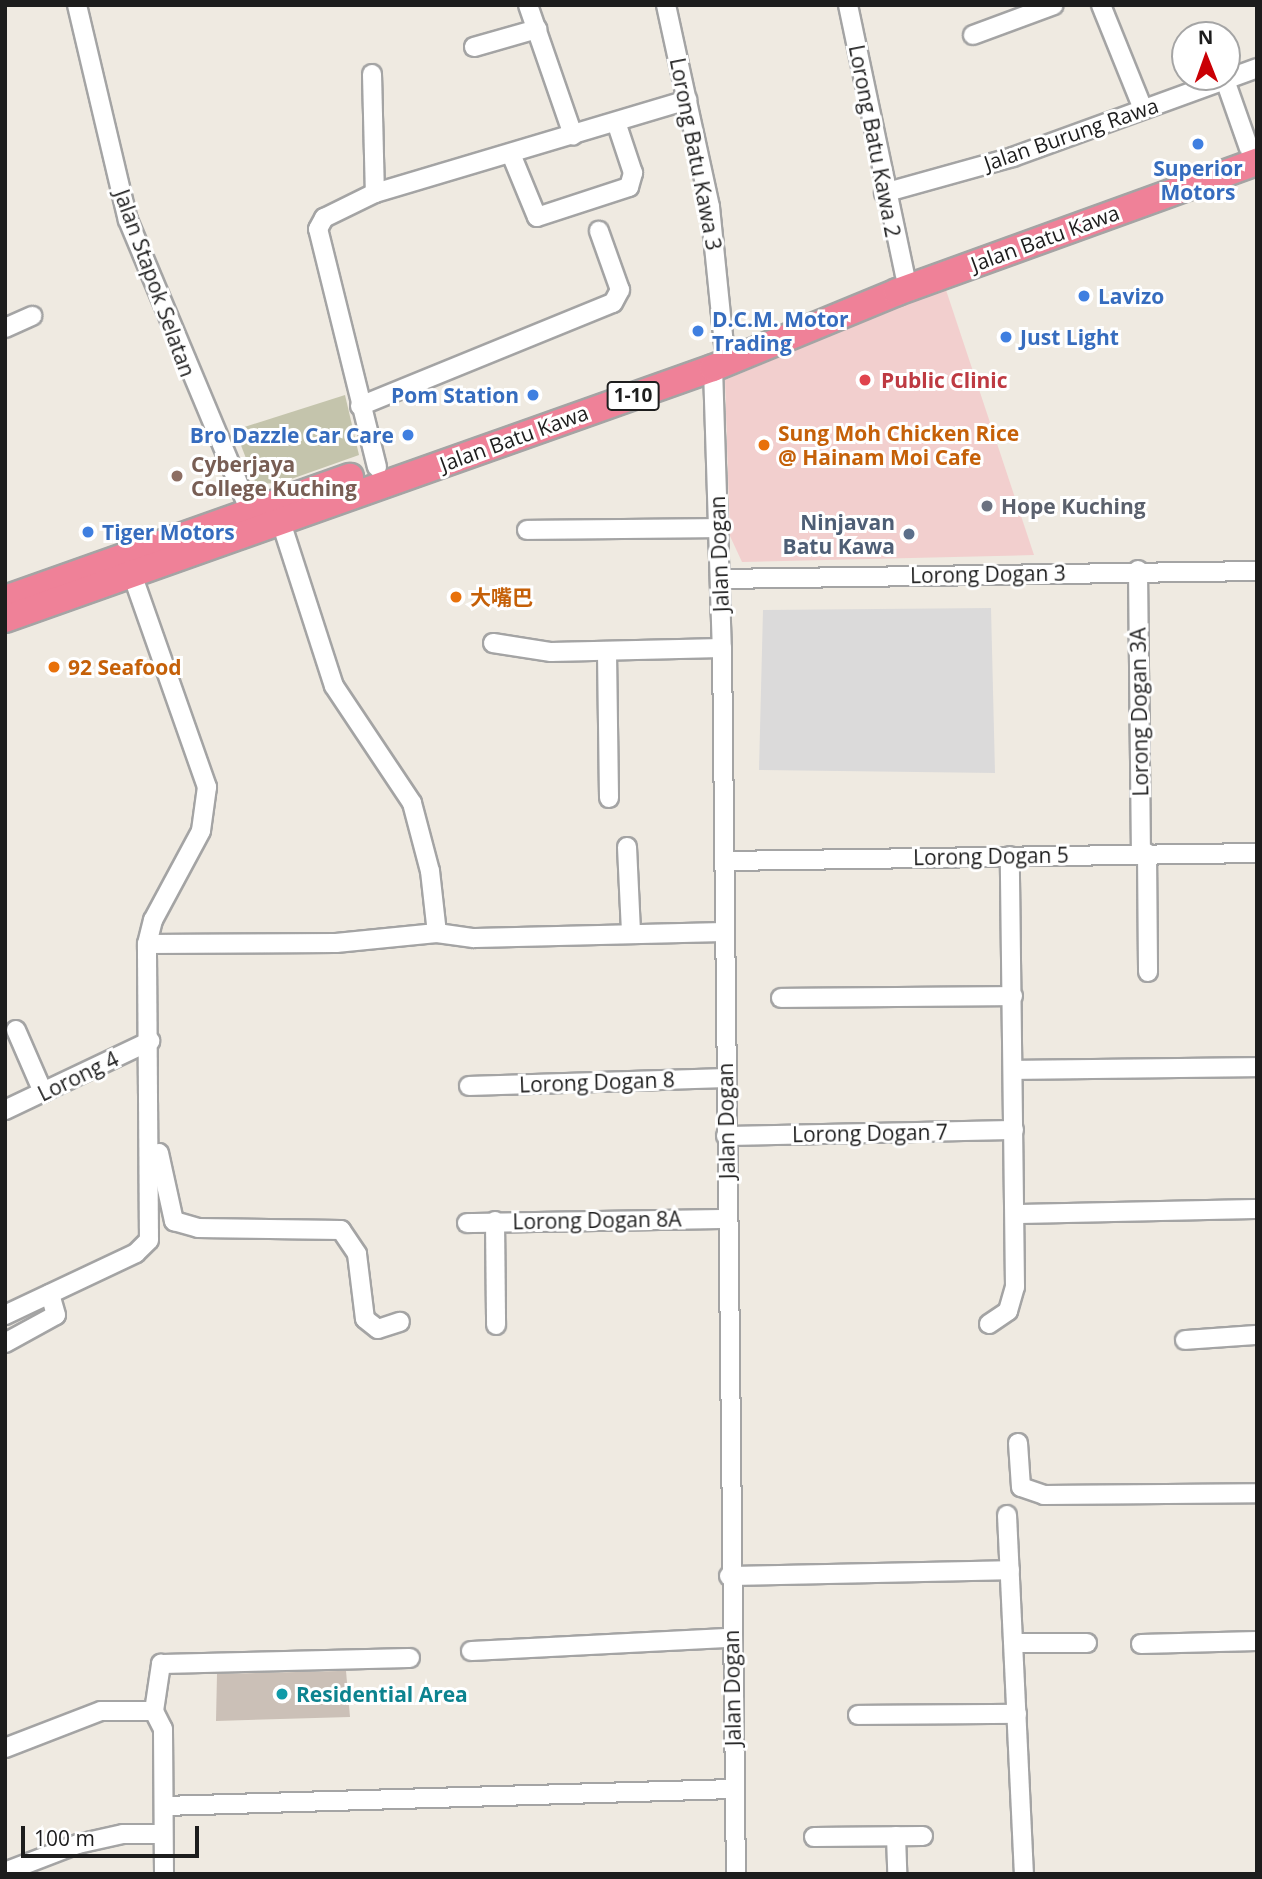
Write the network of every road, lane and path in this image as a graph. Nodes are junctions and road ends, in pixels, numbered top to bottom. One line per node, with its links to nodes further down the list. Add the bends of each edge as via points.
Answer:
1 (77, 5): 28 (street, Jalan Stapok Selatan, via 128,220)
2 (528, 5): 7 (street)
3 (666, 5): 13 (street, Lorong Batu Kawa 3)
4 (848, 5): 20 (street, Lorong Batu Kawa 2)
5 (1054, 5): 8 (street)
6 (1101, 5): 14 (street)
7 (537, 29): 9 (street); 16 (street)
8 (973, 34)
9 (474, 47)
10 (372, 74): 19 (street)
11 (1194, 91): 14 (street, Jalan Burung Rawa)
12 (1229, 91): 17 (street)
13 (687, 100): 15 (street); 25 (street, Lorong Batu Kawa 3, via 710,207)
14 (1143, 109): 20 (street, Jalan Burung Rawa, via 1013,157)
15 (616, 122): 16 (street); 18 (street, via 633,173 629,187 537,217)
16 (573, 135): 18 (street)
17 (1254, 151): 22 (highway, Jalan Batu Kawa / 1-10); 25 (highway, Jalan Batu Kawa / 1-10, via 897,292)
18 (511, 154): 19 (street)
19 (375, 193): 26 (street, via 331,210 318,229)
20 (884, 193): 22 (street, Lorong Batu Kawa 2)
21 (598, 231): 26 (street, via 620,289 613,303)
22 (905, 275): 25 (highway, Jalan Batu Kawa / 1-10)
23 (32, 316): 24 (street)
24 (5, 328)
25 (718, 356): 27 (highway, Jalan Batu Kawa / 1-10); 29 (highway, Jalan Batu Kawa / 1-10); 30 (street, Jalan Dogan)
26 (360, 406): 27 (street)
27 (377, 467): 28 (highway, Jalan Batu Kawa / 1-10)
28 (250, 512): 36 (highway, Jalan Batu Kawa / 1-10)
29 (281, 522): 34 (highway, Jalan Batu Kawa / 1-10); 49 (street, via 334,686 412,803 430,872)
30 (718, 528): 31 (street); 35 (street, Jalan Dogan)
31 (527, 530)
32 (1138, 570): 33 (street, Lorong Dogan 3); 35 (street, Lorong Dogan 3); 43 (street, Lorong Dogan 3A)
33 (1257, 571)
34 (132, 574): 37 (highway, Jalan Batu Kawa / 1-10); 50 (street, via 207,787 201,831 153,920)
35 (720, 579): 39 (street, Jalan Dogan)
36 (5, 599)
37 (5, 619)
38 (493, 643): 40 (street)
39 (722, 648): 40 (street); 46 (street, Jalan Dogan)
40 (607, 653): 41 (street)
41 (609, 798)
42 (627, 847): 47 (street)
43 (1144, 853): 44 (street, Lorong Dogan 5); 45 (street, Lorong Dogan 5); 51 (street, Lorong Dogan 3A)
44 (1257, 853)
45 (1010, 856): 46 (street, Lorong Dogan 5); 52 (street)
46 (725, 861): 48 (street, Jalan Dogan)
47 (631, 932): 48 (street); 49 (street, via 474,938)
48 (725, 932): 58 (street, Jalan Dogan)
49 (437, 933): 50 (street, via 336,943)
50 (147, 944): 55 (street)
51 (1148, 972)
52 (1013, 996): 53 (street); 57 (street)
53 (780, 998)
54 (16, 1030): 60 (street)
55 (150, 1041): 60 (street, Lorong 4); 64 (street)
56 (1257, 1067): 57 (street)
57 (1015, 1070): 62 (street)
58 (726, 1078): 59 (street, Lorong Dogan 8); 63 (street, Jalan Dogan)
59 (469, 1086)
60 (43, 1092): 61 (street, Lorong 4)
61 (5, 1110)
62 (1014, 1130): 63 (street, Lorong Dogan 7); 66 (street)
63 (726, 1136): 67 (street, Jalan Dogan)
64 (151, 1142): 70 (street, via 149,1240 136,1253); 72 (street, via 159,1151 174,1221 198,1228 265,1225 341,1230 358,1254 365,1319 378,1329)
65 (1257, 1209): 66 (street)
66 (1017, 1214): 73 (street, via 1013,1302)
67 (728, 1219): 68 (street, Lorong Dogan 8A); 82 (street, Jalan Dogan)
68 (495, 1222): 69 (street, Lorong Dogan 8A); 74 (street)
69 (467, 1223)
70 (50, 1294): 71 (street); 77 (street, via 56,1315)
71 (5, 1315)
72 (400, 1322)
73 (989, 1324)
74 (495, 1325)
75 (1257, 1335): 76 (street)
76 (1185, 1340)
77 (5, 1343)
78 (1018, 1443): 79 (street, via 1021,1487 1044,1495)
79 (1257, 1493)
80 (1007, 1515): 81 (street)
81 (1010, 1570): 82 (street); 85 (street)
82 (729, 1576): 83 (street, Jalan Dogan)
83 (732, 1638): 88 (street); 94 (street, Jalan Dogan)
84 (1257, 1641): 87 (street)
85 (1014, 1643): 86 (street); 91 (street)
86 (1087, 1643)
87 (1141, 1644)
88 (471, 1651)
89 (410, 1658): 90 (street, via 161,1664)
90 (154, 1711): 93 (street, via 101,1711); 95 (street, via 163,1729)
91 (1017, 1714): 92 (street); 104 (street)
92 (858, 1715)
93 (5, 1748)
94 (734, 1789): 95 (street); 102 (street, Jalan Dogan)
95 (164, 1806): 96 (street)
96 (163, 1834): 100 (street, via 78,1843); 101 (street)
97 (895, 1836): 98 (street); 99 (street); 103 (street)
98 (923, 1836)
99 (814, 1837)
100 (10, 1870)
101 (164, 1874)
102 (736, 1874)
103 (897, 1874)
104 (1024, 1874)

